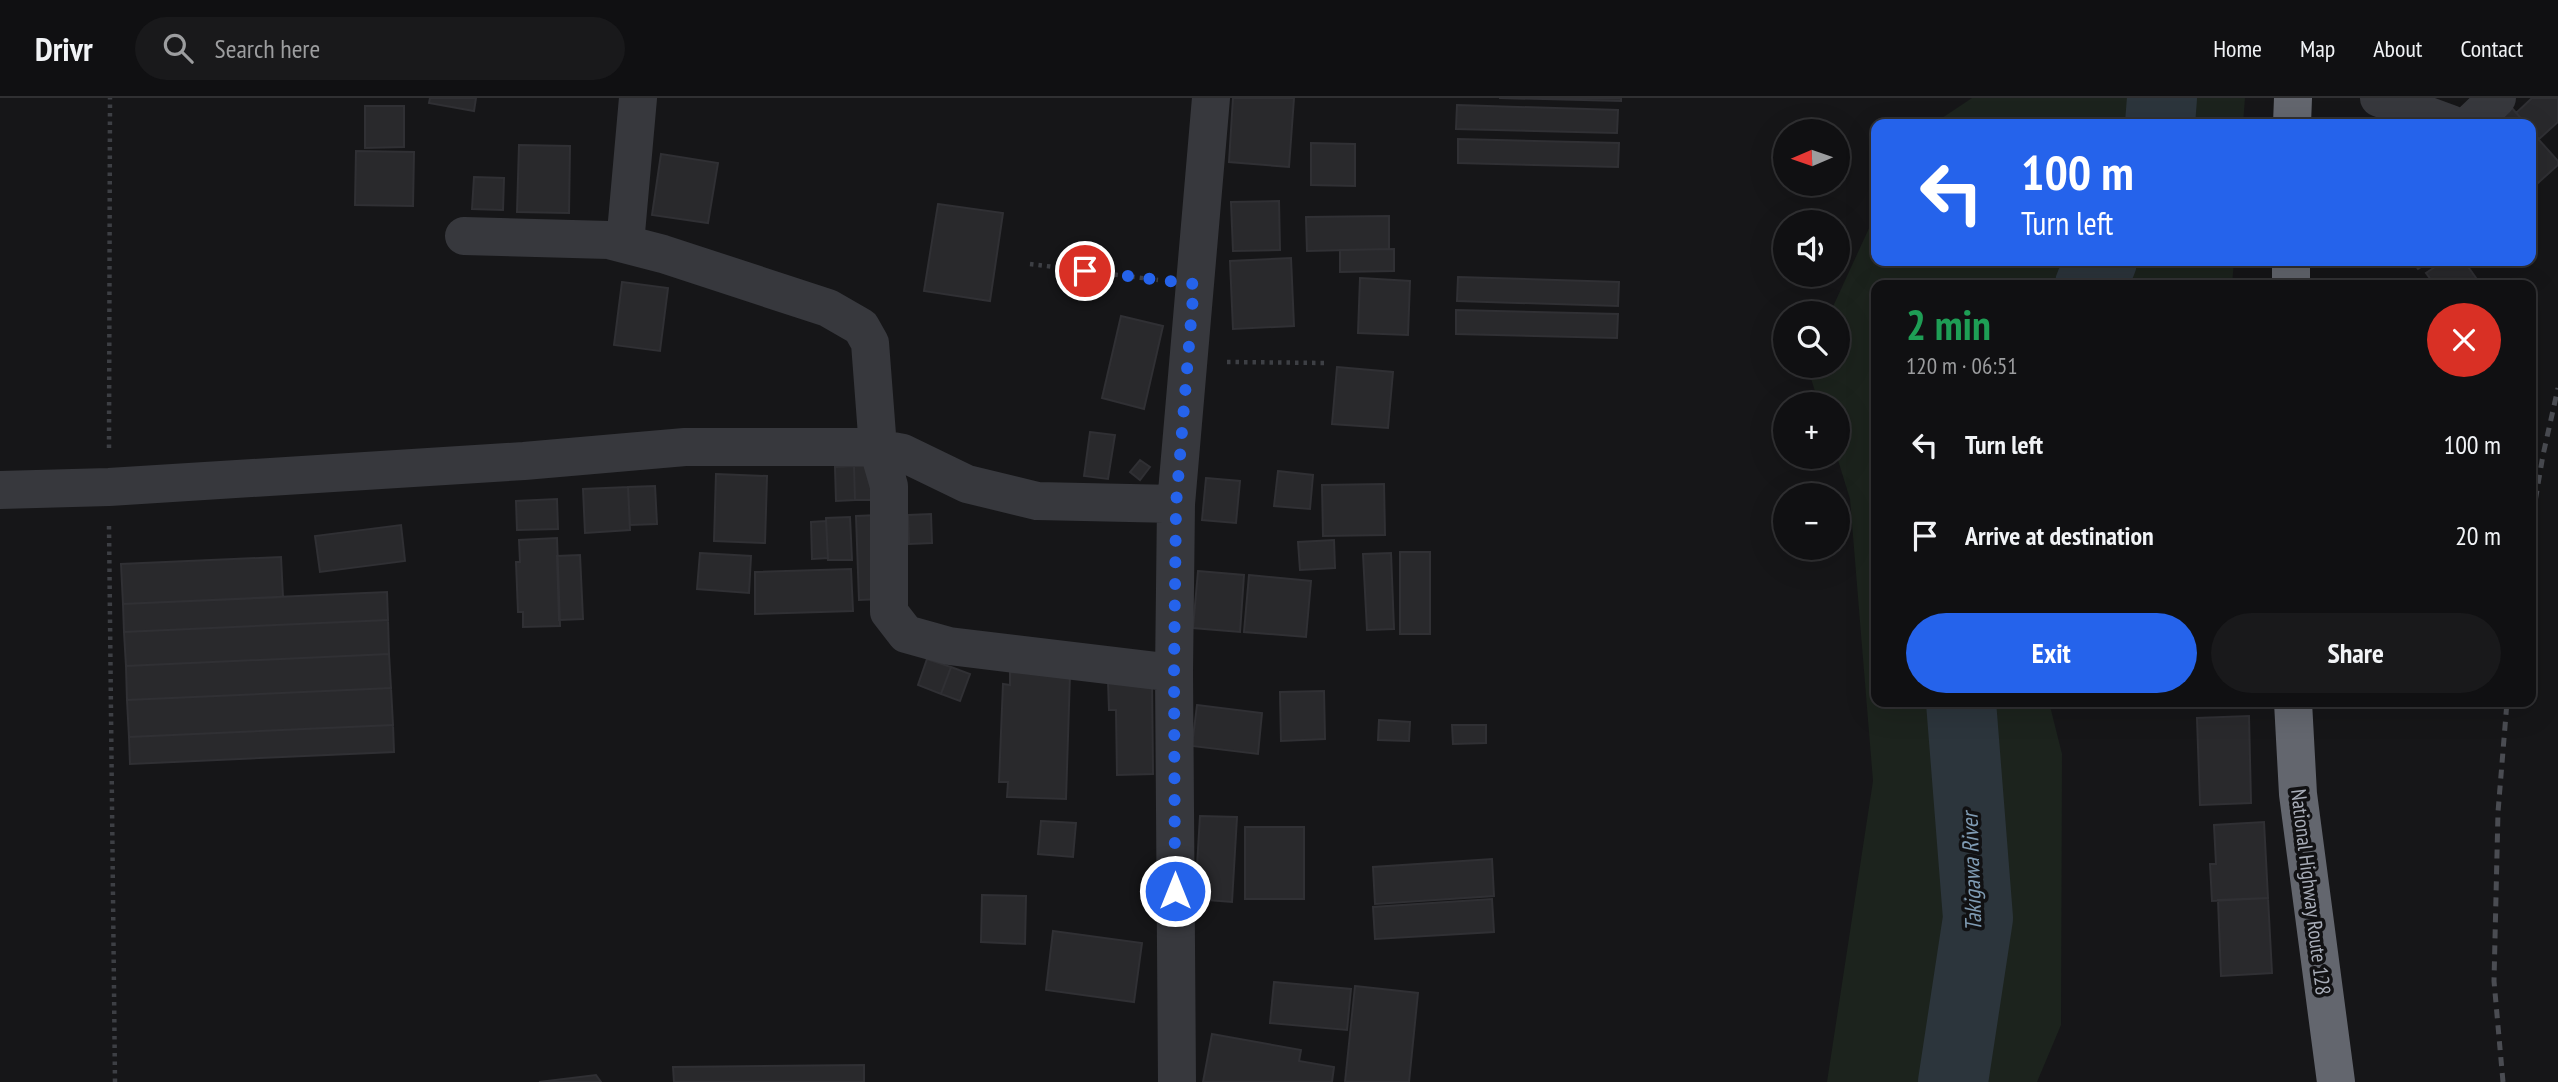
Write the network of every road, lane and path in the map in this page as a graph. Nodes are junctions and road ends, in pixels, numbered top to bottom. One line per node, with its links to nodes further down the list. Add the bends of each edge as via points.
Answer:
1 (110, 98): 17 (path)
2 (638, 98): 11 (street)
3 (1211, 98): 13 (street)
4 (2293, 98): 7 (highway)
5 (2379, 98): 8 (street)
6 (2497, 98): 9 (street)
7 (2292, 119)
8 (2437, 119)
9 (2475, 119)
10 (464, 236): 11 (street)
11 (625, 244): 16 (street, via 828,309 861,327 870,343)
12 (1030, 264): 13 (path)
13 (1194, 284): 14 (street)
14 (1188, 362): 15 (path); 19 (street)
15 (1328, 363)
16 (878, 449): 17 (street, via 685,447); 19 (street, via 903,453 967,484 1037,501); 20 (street, via 889,486 889,612 906,634 949,646)
17 (109, 487): 18 (street); 22 (path)
18 (0, 489)
19 (1176, 505): 20 (street)
20 (1174, 673): 23 (street)
21 (2292, 707): 24 (highway, National Highway Route 128, via 2298,794)
22 (115, 1082)
23 (1177, 1082)
24 (2336, 1082)

